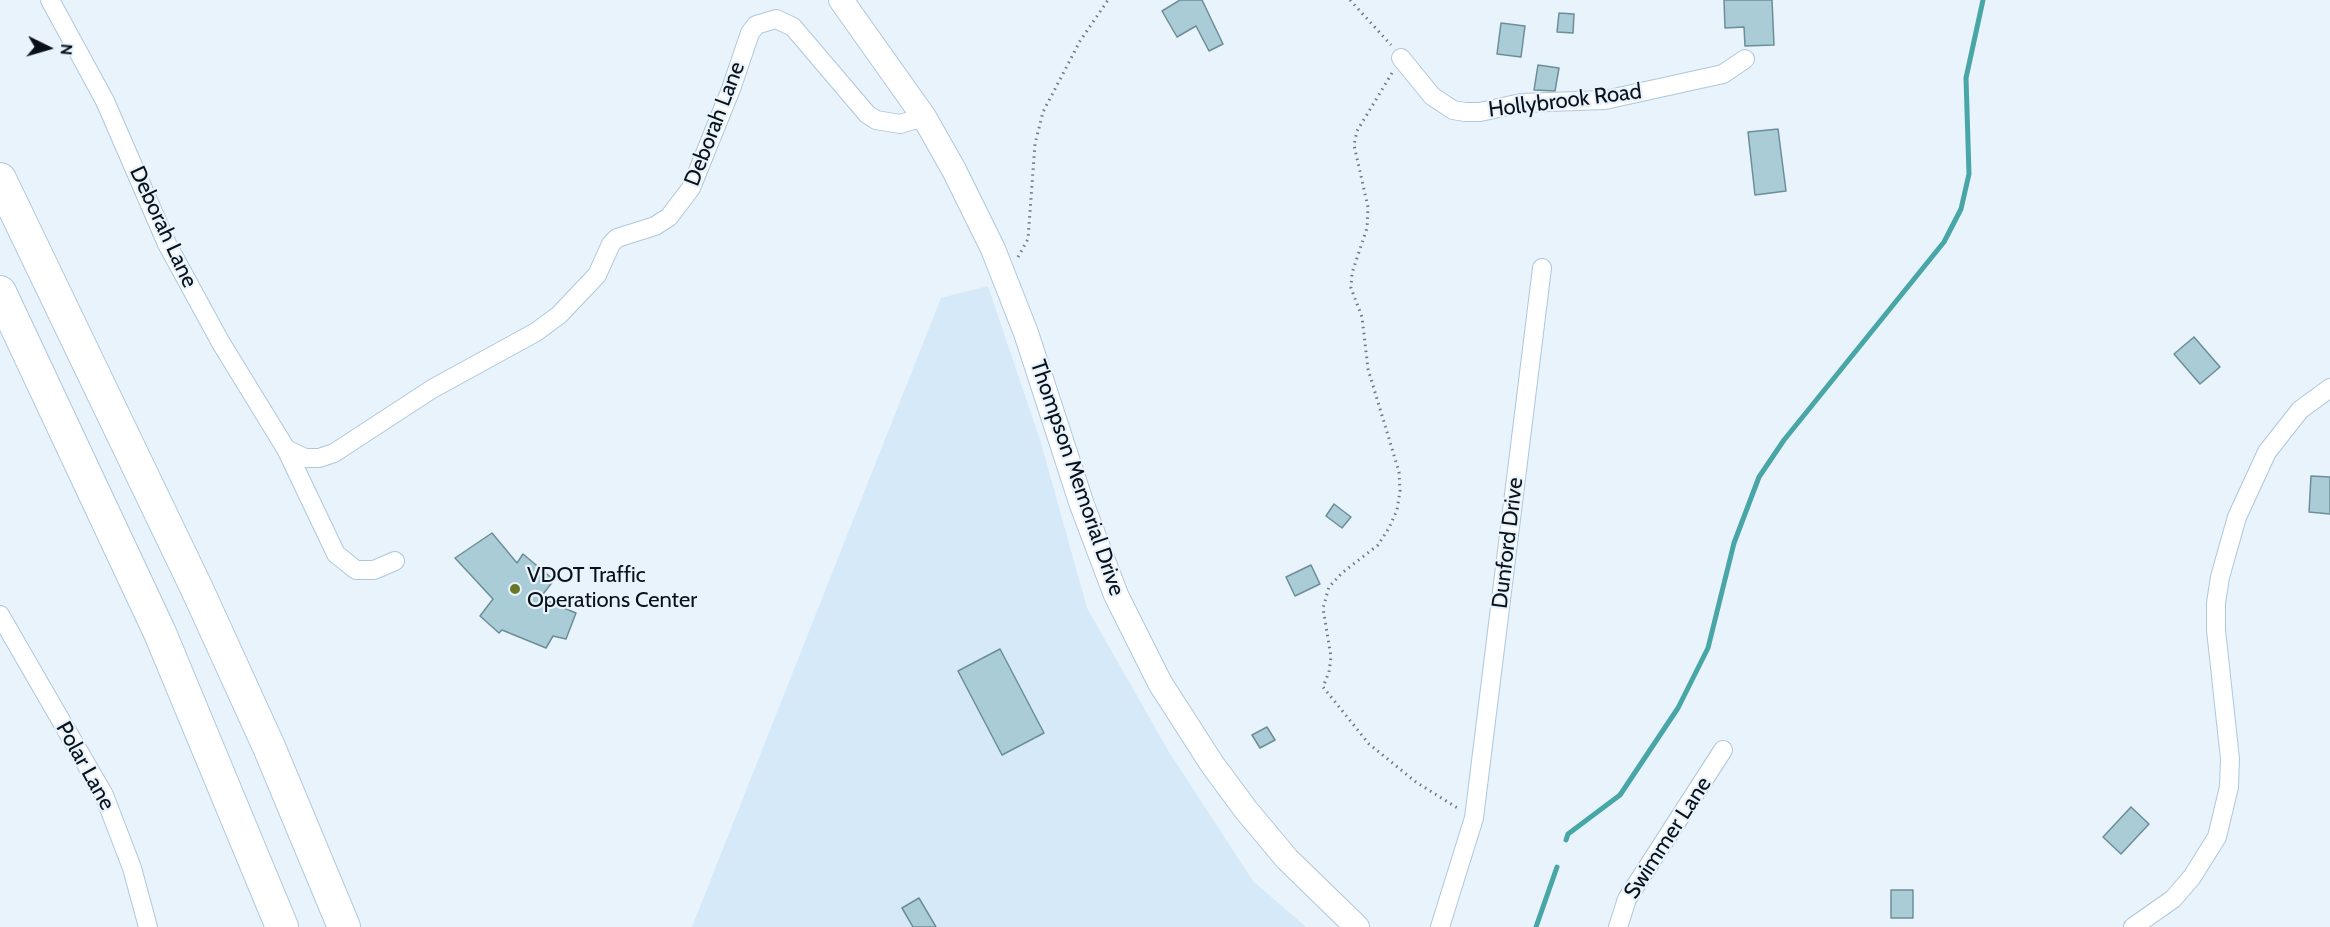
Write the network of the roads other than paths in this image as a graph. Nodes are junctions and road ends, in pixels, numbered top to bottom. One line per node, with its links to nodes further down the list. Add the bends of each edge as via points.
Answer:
1 (50, 0): 12 (street, Deborah Lane, via 105,100 167,244)
2 (841, 0): 5 (main road, Thompson Memorial Drive)
3 (1401, 58): 4 (street, Hollybrook Road, via 1431,96 1447,107 1465,112 1521,103 1605,100 1723,74)
4 (1745, 59)
5 (924, 117): 12 (street, Deborah Lane, via 900,124 876,120 793,27 776,19 756,24 691,188 669,217 611,244 597,275 559,315 536,332 432,389 334,453 305,458); 19 (main road, Thompson Memorial Drive, via 1003,274 1116,595 1160,683 1246,810 1287,859)
6 (0, 179): 18 (highway, via 197,589)
7 (1542, 268): 20 (street, Dunford Drive, via 1474,818)
8 (0, 292): 11 (highway)
9 (0, 318): 11 (highway)
10 (2330, 388): 22 (street, via 2300,411 2267,452 2237,517 2220,577 2216,630 2230,759 2229,787 2217,837 2173,899)
11 (55, 410): 17 (highway, via 164,643)
12 (286, 449): 13 (street, Deborah Lane, via 336,554 356,570 374,570)
13 (394, 561)
14 (0, 615): 16 (street, Polar Lane, via 104,795 132,868)
15 (1723, 750): 21 (street, Swimmer Lane, via 1627,899)
16 (148, 927)
17 (282, 927)
18 (344, 927)
19 (1357, 927)
20 (1440, 927)
21 (1618, 927)
22 (2133, 927)

